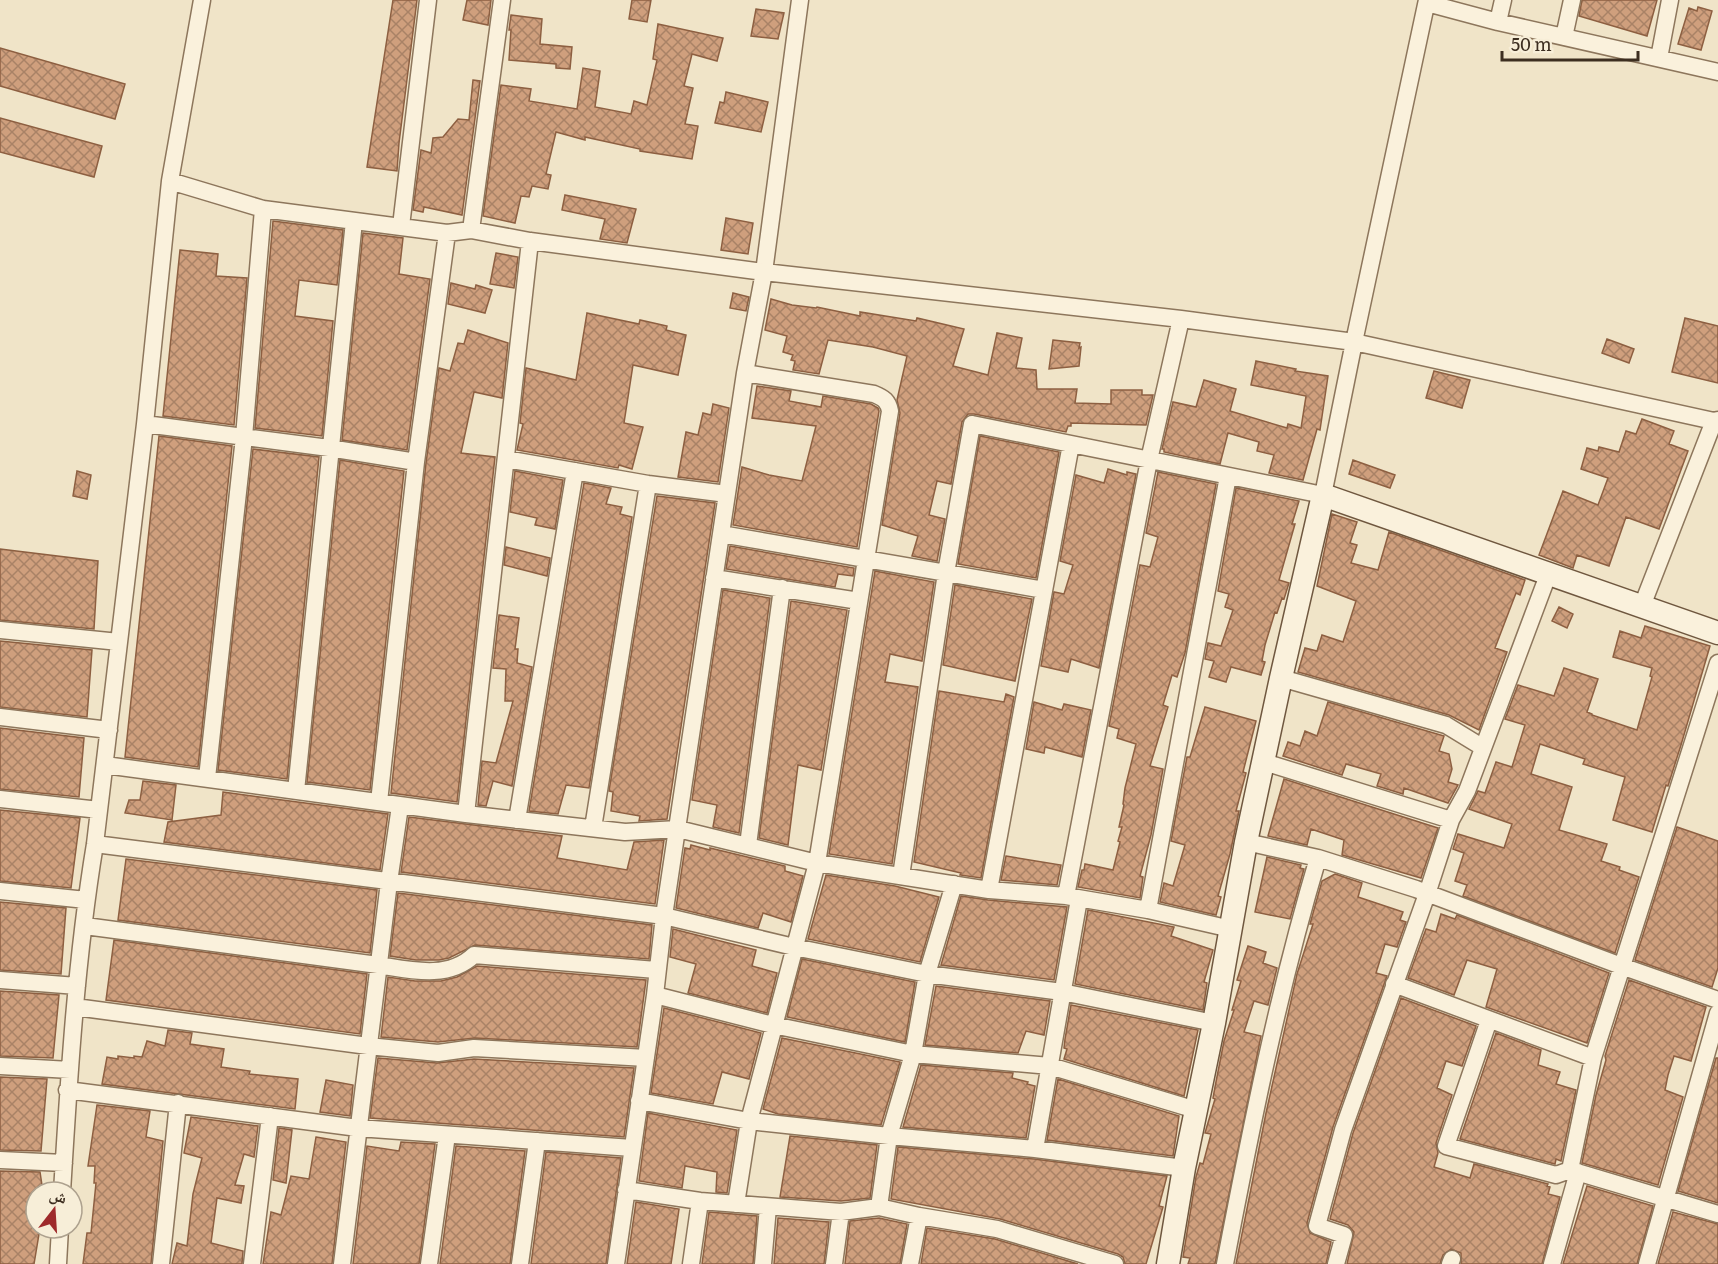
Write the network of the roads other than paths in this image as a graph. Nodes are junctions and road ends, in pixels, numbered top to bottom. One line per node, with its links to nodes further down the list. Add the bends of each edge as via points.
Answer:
1 (202, 0): 13 (street)
2 (428, 0): 16 (street)
3 (502, 0): 17 (street)
4 (800, 0): 20 (street)
5 (1503, 0): 9 (street)
6 (1572, 0): 10 (street)
7 (1670, 0): 11 (street)
8 (1427, 1): 9 (street); 22 (street)
9 (1498, 22): 10 (street)
10 (1564, 37): 11 (street)
11 (1659, 58): 12 (street)
12 (1718, 72)
13 (170, 181): 14 (street); 25 (street)
14 (263, 209): 15 (street); 26 (street)
15 (354, 221): 16 (street); 28 (street)
16 (401, 226): 18 (street)
17 (471, 230): 18 (street); 19 (street)
18 (447, 233): 31 (street)
19 (530, 241): 20 (street); 29 (street)
20 (764, 272): 21 (street); 23 (street)
21 (1181, 319): 22 (street); 30 (street)
22 (1354, 342): 24 (street); 36 (street)
23 (745, 373): 35 (street); 38 (street, via 874,394 889,403)
24 (1716, 421): 45 (street)
25 (145, 424): 26 (street); 48 (street)
26 (244, 437): 28 (street); 56 (street)
27 (1071, 444): 30 (street); 39 (street, via 972,424); 43 (street)
28 (329, 448): 31 (street); 57 (street)
29 (506, 459): 32 (street); 62 (street)
30 (1149, 460): 33 (street); 78 (street)
31 (416, 462): 59 (street)
32 (575, 471): 34 (street); 63 (street)
33 (1228, 476): 36 (street); 80 (street)
34 (648, 484): 35 (street); 65 (street)
35 (727, 494): 37 (street)
36 (1323, 495): 40 (street); 50 (street)
37 (721, 534): 38 (street); 41 (street)
38 (865, 559): 39 (street); 44 (street)
39 (946, 573): 43 (street); 72 (street)
40 (1548, 575): 45 (street); 53 (street)
41 (714, 578): 42 (street); 66 (street)
42 (782, 588): 44 (street); 69 (street)
43 (1044, 590): 76 (street)
44 (859, 601): 71 (street)
45 (1642, 606): 47 (street)
46 (0, 630): 48 (street)
47 (1718, 633)
48 (119, 642): 52 (street)
49 (1718, 663): 86 (street)
50 (1281, 678): 53 (street, via 1446,725); 54 (street)
51 (0, 717): 52 (street)
52 (109, 730): 55 (street)
53 (1482, 747): 64 (street, via 1467,791)
54 (1264, 762): 64 (street); 67 (street)
55 (105, 765): 56 (street); 61 (street)
56 (207, 778): 57 (street)
57 (296, 791): 59 (street)
58 (0, 800): 61 (street)
59 (379, 802): 60 (street)
60 (400, 806): 62 (street); 73 (street)
61 (99, 810): 68 (street)
62 (466, 814): 63 (street)
63 (517, 820): 65 (street)
64 (1451, 820): 77 (street)
65 (593, 828): 66 (street, via 625,832)
66 (678, 829): 69 (street); 81 (street)
67 (1246, 842): 70 (street); 83 (street)
68 (95, 844): 73 (street); 79 (street)
69 (748, 845): 71 (street)
70 (1318, 858): 77 (street); 147 (street, via 1264,1066)
71 (817, 863): 72 (street); 84 (street)
72 (901, 876): 74 (street)
73 (388, 882): 81 (street); 85 (street)
74 (954, 884): 76 (street); 88 (street)
75 (0, 891): 79 (street)
76 (989, 891): 78 (street)
77 (1427, 894): 86 (street); 90 (street)
78 (1072, 897): 80 (street); 92 (street)
79 (86, 900): 82 (street)
80 (1148, 910): 83 (street)
81 (664, 916): 84 (street); 87 (street)
82 (85, 926): 85 (street); 91 (street)
83 (1231, 929): 98 (street)
84 (794, 947): 88 (street); 99 (street)
85 (378, 965): 87 (street, via 425,972 464,964 474,955); 100 (street)
86 (1624, 967): 94 (street); 103 (street)
87 (656, 970): 93 (street)
88 (927, 974): 92 (street); 101 (street)
89 (0, 980): 91 (street)
90 (1394, 984): 97 (street); 148 (street, via 1343,1130 1317,1226 1344,1235)
91 (76, 986): 95 (street)
92 (1062, 992): 98 (street); 105 (street)
93 (655, 995): 99 (street); 102 (street)
94 (1718, 1000)
95 (75, 1007): 100 (street); 106 (street)
96 (1718, 1013): 125 (street)
97 (1489, 1020): 103 (street); 122 (street, via 1446,1146 1556,1175)
98 (1214, 1023): 110 (street)
99 (773, 1025): 101 (street); 112 (street)
100 (368, 1046): 102 (street, via 438,1053 474,1048); 113 (street)
101 (912, 1054): 105 (street); 115 (street)
102 (646, 1058): 108 (street)
103 (1593, 1058): 122 (street)
104 (0, 1066): 106 (street)
105 (1050, 1066): 110 (street); 118 (street)
106 (70, 1071): 107 (street)
107 (67, 1090): 109 (street); 120 (street)
108 (639, 1101): 112 (street); 117 (street)
109 (178, 1103): 111 (street); 135 (street)
110 (1196, 1110): 121 (street)
111 (270, 1116): 113 (street); 136 (street)
112 (749, 1121): 115 (street); 127 (street)
113 (358, 1128): 114 (street); 137 (street)
114 (447, 1135): 116 (street); 138 (street)
115 (889, 1136): 118 (street); 129 (street)
116 (537, 1141): 117 (street); 139 (street)
117 (632, 1148): 124 (street)
118 (1035, 1149): 121 (street)
119 (0, 1160): 120 (street)
120 (64, 1163): 123 (street)
121 (1184, 1168): 146 (street)
122 (1574, 1171): 125 (street); 149 (street)
123 (63, 1180)
124 (626, 1190): 126 (street); 140 (street)
125 (1665, 1198): 131 (street); 150 (street)
126 (700, 1201): 127 (street); 141 (street)
127 (736, 1204): 128 (street)
128 (768, 1207): 130 (street); 142 (street)
129 (879, 1207): 130 (street); 132 (street)
130 (841, 1212): 143 (street)
131 (1718, 1214)
132 (919, 1216): 144 (street); 145 (street, via 997,1229)
133 (59, 1240): 134 (street)
134 (58, 1264)
135 (161, 1264)
136 (252, 1264)
137 (342, 1264)
138 (429, 1264)
139 (520, 1264)
140 (616, 1264)
141 (691, 1264)
142 (763, 1264)
143 (834, 1264)
144 (910, 1264)
145 (1115, 1264)
146 (1168, 1264)
147 (1225, 1264)
148 (1336, 1264)
149 (1552, 1264)
150 (1648, 1264)

